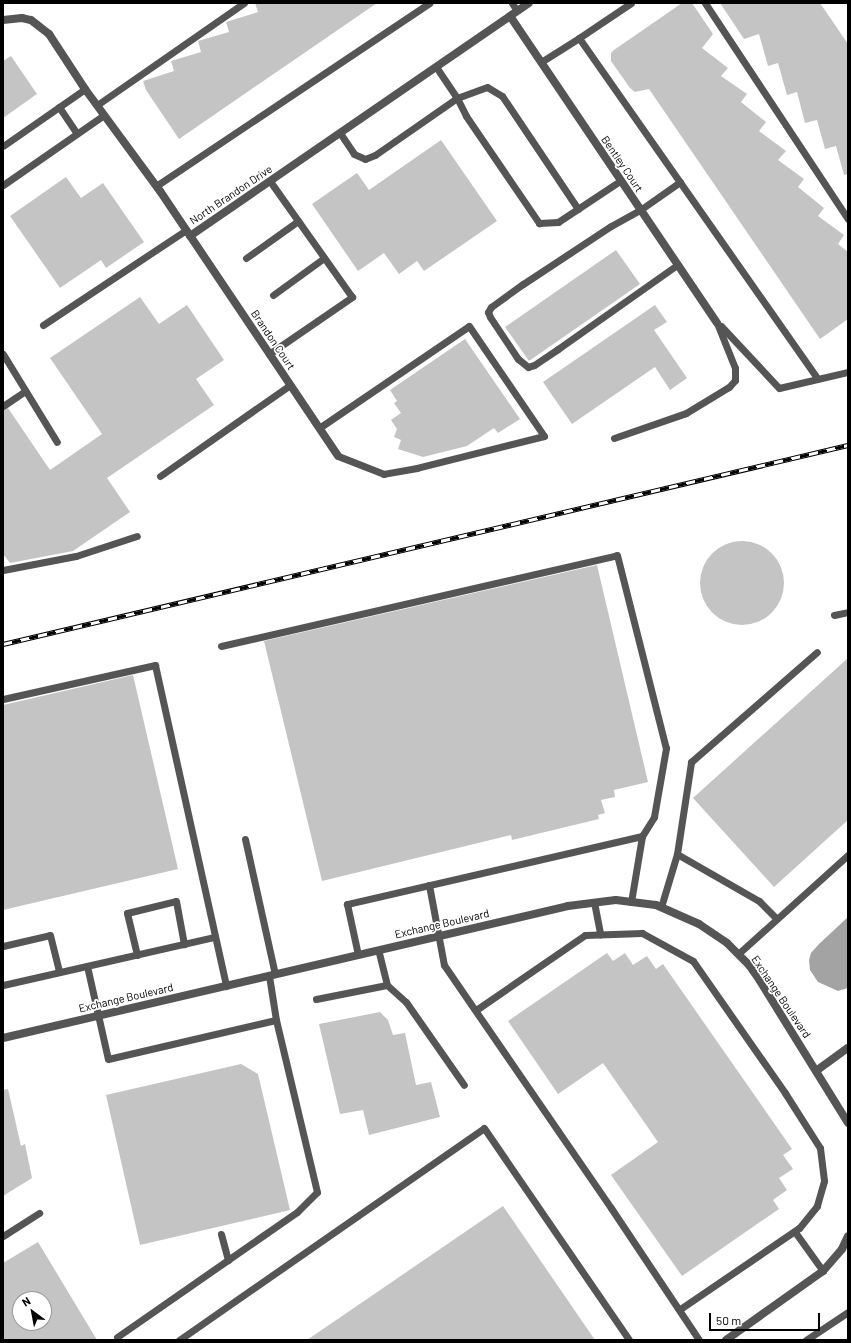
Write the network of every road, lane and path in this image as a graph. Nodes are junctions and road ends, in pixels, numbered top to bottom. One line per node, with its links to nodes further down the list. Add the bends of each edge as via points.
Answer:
1 (244, 3): 15 (lane)
2 (429, 3): 25 (lane)
3 (512, 3): 7 (lane)
4 (529, 3): 7 (street, North Brandon Drive)
5 (631, 3): 10 (lane)
6 (706, 3): 28 (lane)
7 (517, 11): 8 (street, North Brandon Drive)
8 (510, 16): 11 (street, Bentley Court); 12 (street, North Brandon Drive)
9 (3, 20): 13 (street, North Brandon Drive, via 22,18 40,26 49,34)
10 (579, 38): 11 (lane); 23 (lane)
11 (541, 62): 22 (street, Bentley Court)
12 (436, 67): 14 (lane); 18 (street, North Brandon Drive)
13 (86, 89): 15 (street, North Brandon Drive); 16 (lane)
14 (457, 98): 18 (lane, via 375,155 365,159 354,154); 26 (lane, via 487,87 502,96); 26 (lane, via 466,116 539,223 558,222)
15 (97, 105): 17 (street, North Brandon Drive)
16 (59, 107): 19 (lane); 20 (lane)
17 (104, 115): 19 (lane); 25 (street, North Brandon Drive)
18 (340, 133): 21 (street, North Brandon Drive)
19 (77, 134): 24 (lane)
20 (3, 146)
21 (270, 181): 29 (lane); 30 (street, North Brandon Drive)
22 (620, 181): 26 (lane); 27 (street, Bentley Court)
23 (680, 182): 27 (lane); 40 (lane)
24 (3, 185)
25 (156, 186): 30 (street, North Brandon Drive)
26 (578, 209)
27 (640, 210): 33 (street, Bentley Court); 33 (lane, via 568,253 490,307 488,312 497,329 524,364 528,367 534,365)
28 (848, 218)
29 (298, 221): 31 (lane); 32 (lane)
30 (188, 233): 36 (lane); 38 (street, Brandon Court)
31 (246, 258)
32 (324, 258): 34 (lane); 38 (lane, via 352,297)
33 (677, 265): 35 (street, Bentley Court)
34 (273, 295)
35 (717, 323): 40 (lane, via 779,388); 45 (lane, via 735,368 735,380 729,387 686,413)
36 (43, 325)
37 (3, 354): 42 (lane)
38 (269, 354): 41 (street, Brandon Court)
39 (848, 372): 40 (lane)
40 (818, 379)
41 (290, 385): 44 (street, Brandon Court); 48 (lane)
42 (25, 391): 43 (lane); 46 (lane)
43 (3, 406)
44 (319, 428): 47 (street, Brandon Court); 47 (lane, via 470,326 544,436 384,474)
45 (614, 438)
46 (57, 442)
47 (338, 456)
48 (160, 476)
49 (137, 536): 50 (lane, via 76,556)
50 (3, 570)
51 (848, 612): 52 (lane)
52 (834, 615)
53 (221, 646): 56 (lane, via 617,555 666,748 654,817)
54 (817, 652): 58 (lane, via 691,762)
55 (3, 699): 67 (lane, via 155,665)
56 (642, 836): 60 (lane); 62 (lane)
57 (245, 840): 76 (lane)
58 (677, 854): 63 (lane); 64 (lane, via 759,901)
59 (848, 855): 64 (lane)
60 (429, 885): 66 (lane); 73 (lane, via 347,904)
61 (594, 902): 62 (street, Exchange Boulevard); 65 (lane); 66 (street, Exchange Boulevard)
62 (631, 902): 63 (street, Exchange Boulevard)
63 (661, 907): 71 (street, Exchange Boulevard, via 699,924 727,943)
64 (777, 919): 71 (lane)
65 (600, 934): 81 (lane, via 585,935); 90 (lane, via 642,933 693,960 785,1094 820,1148 824,1181 817,1206)
66 (438, 936): 70 (street, Exchange Boulevard); 81 (lane, via 444,964)
67 (215, 937): 68 (lane); 79 (lane)
68 (184, 944): 72 (lane); 72 (lane, via 176,901 127,913)
69 (3, 946): 75 (lane, via 50,935)
70 (378, 950): 73 (street, Exchange Boulevard); 78 (lane)
71 (738, 954): 86 (street, Exchange Boulevard, via 756,976)
72 (137, 955): 74 (lane)
73 (358, 955): 76 (street, Exchange Boulevard)
74 (87, 966): 75 (lane); 82 (lane)
75 (59, 972): 77 (lane)
76 (272, 975): 79 (street, Exchange Boulevard); 83 (lane)
77 (3, 985)
78 (387, 985): 80 (lane); 87 (lane, via 406,1002)
79 (226, 986): 82 (street, Exchange Boulevard)
80 (316, 999)
81 (476, 1010): 96 (lane)
82 (98, 1016): 83 (lane, via 108,1059); 84 (street, Exchange Boulevard)
83 (276, 1020): 94 (lane, via 317,1192 297,1212)
84 (3, 1038)
85 (848, 1048): 86 (street)
86 (816, 1071): 88 (street, Exchange Boulevard)
87 (464, 1085)
88 (848, 1123)
89 (39, 1213): 92 (lane)
90 (795, 1232): 95 (lane); 96 (lane)
91 (221, 1234): 94 (lane)
92 (3, 1236)
93 (848, 1236): 95 (street, via 842,1249)
94 (228, 1260): 98 (lane)
95 (823, 1271): 102 (street)
96 (679, 1310): 101 (lane)
97 (848, 1312): 103 (lane)
98 (118, 1337)
99 (179, 1340): 100 (lane, via 484,1128)
100 (630, 1340)
101 (699, 1340)
102 (726, 1340)
103 (806, 1340)

